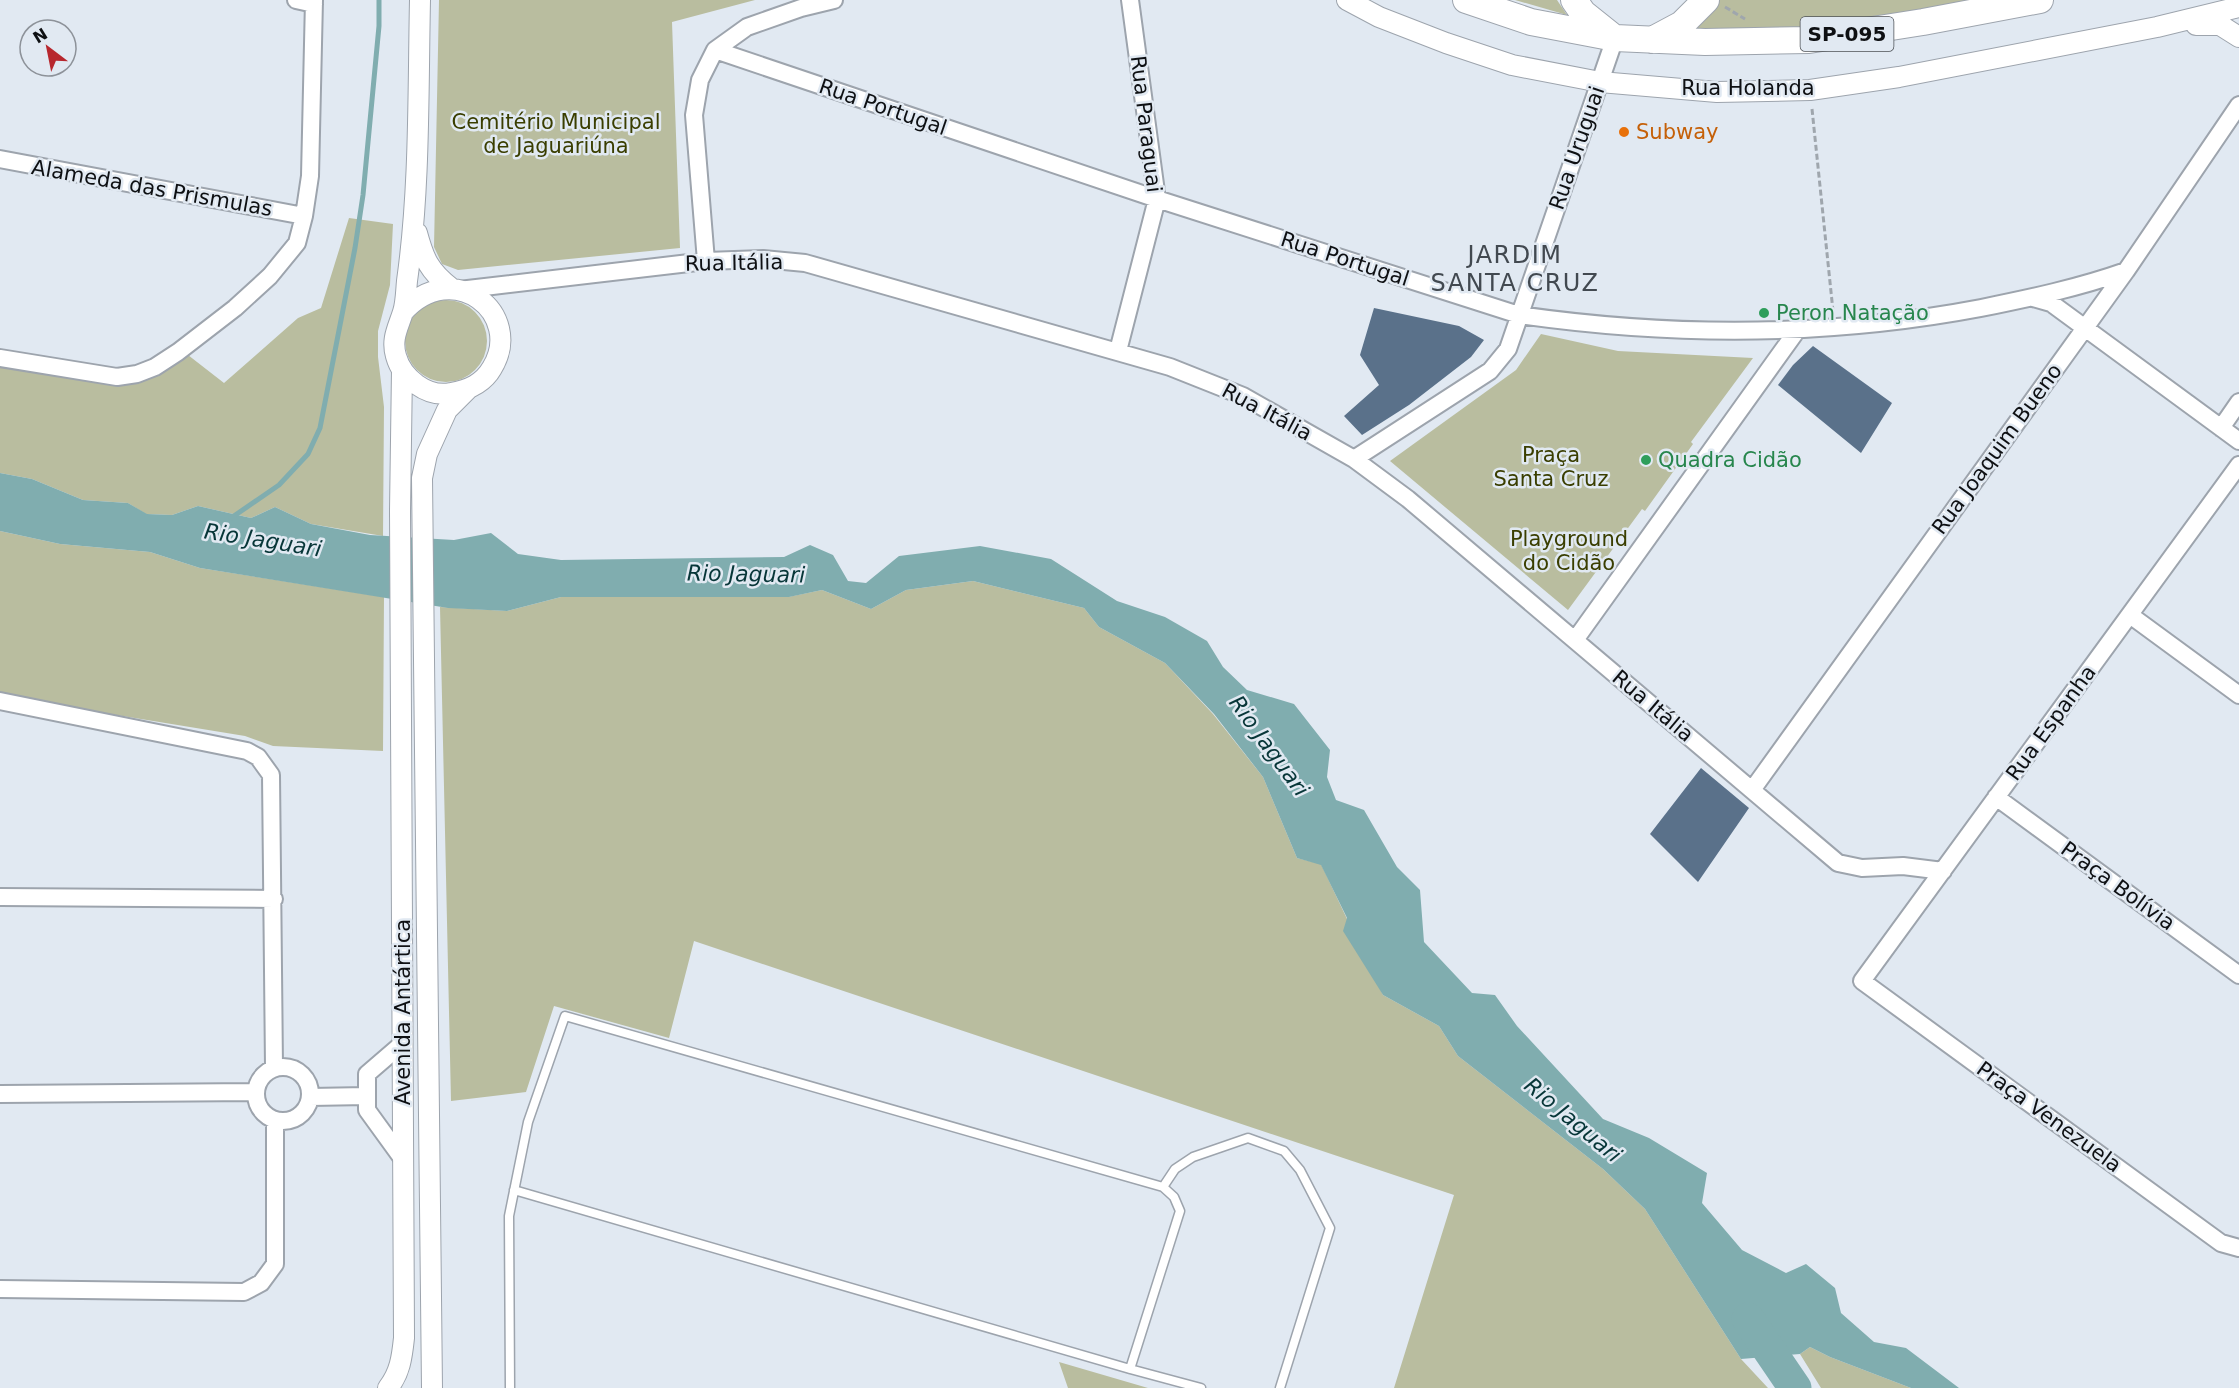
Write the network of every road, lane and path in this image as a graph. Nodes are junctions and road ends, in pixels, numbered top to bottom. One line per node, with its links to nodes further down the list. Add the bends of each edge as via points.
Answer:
1 (296, 0): 10 (street)
2 (420, 0): 23 (street)
3 (834, 0): 16 (street, via 747,27)
4 (1130, 0): 21 (street, Rua Paraguai)
5 (1347, 0): 17 (street, Rua Holanda, via 1379,17 1512,65)
6 (1466, 0): 14 (main road, SP-095, via 1531,22)
7 (1574, 0): 14 (main road, via 1583,13)
8 (1706, 0): 15 (main road, via 1682,24)
9 (2040, 0): 15 (main road, SP-095, via 1809,40)
10 (314, 2): 22 (street, via 310,176)
11 (2239, 7): 12 (street)
12 (2157, 27): 13 (street, via 2220,24); 18 (street, Rua Holanda, via 1899,77)
13 (2239, 37)
14 (1615, 38): 15 (main road, SP-095); 17 (street, Rua Uruguai)
15 (1652, 40)
16 (715, 50): 21 (street, Rua Portugal); 24 (street, via 700,80 694,115)
17 (1600, 82): 18 (street, Rua Holanda, via 1717,92); 29 (street, Rua Uruguai)
18 (1810, 90): 30 (path)
19 (2239, 105): 25 (street, Rua Joaquim Bueno)
20 (0, 159): 22 (street, Alameda das Prismulas)
21 (1157, 199): 29 (street, Rua Portugal); 33 (street, Rua Paraguai)
22 (304, 216): 34 (street, via 297,243 270,276 235,308 155,367 117,377)
23 (415, 227): 26 (street, via 425,260 437,277); 28 (street)
24 (706, 261): 26 (street, Rua Itália); 33 (street, Rua Itália, via 763,259 805,264)
25 (2126, 271): 27 (street, Rua Portugal); 31 (street, Rua Joaquim Bueno)
26 (455, 289): 28 (street, via 424,293); 36 (street, via 468,292 491,312 500,339 493,368)
27 (2032, 298): 30 (street, Rua Portugal, via 1929,318); 31 (street, via 2051,303)
28 (403, 312): 35 (street, via 394,341)
29 (1519, 315): 32 (street, Rua Portugal, via 1665,330); 40 (street, Rua Uruguai, via 1508,349 1490,371)
30 (1835, 328): 32 (street, Rua Portugal)
31 (2084, 328): 38 (street); 46 (street, Rua Joaquim Bueno)
32 (1798, 329): 43 (street)
33 (1118, 351): 40 (street, Rua Itália, via 1243,396)
34 (0, 357)
35 (402, 370): 36 (street, via 429,391 446,394); 53 (street, Avenida Antártica)
36 (468, 390): 67 (street, Avenida Antártica, via 447,410 427,454 422,478)
37 (2239, 402): 38 (street)
38 (2221, 428): 39 (street)
39 (2239, 441)
40 (1354, 459): 43 (street, Rua Itália, via 1408,499)
41 (2239, 465): 42 (street, Rua Espanha)
42 (2130, 615): 44 (street); 47 (street, Rua Espanha)
43 (1575, 640): 46 (street, Rua Itália)
44 (2239, 694)
45 (0, 701): 50 (street, via 247,751 258,757 272,775)
46 (1752, 789): 48 (street, Rua Itália, via 1838,863 1862,868 1903,866)
47 (1996, 797): 48 (street, Rua Espanha); 51 (street, Praça Bolívia)
48 (1943, 870): 52 (street, Rua Espanha)
49 (0, 897): 50 (street)
50 (274, 899): 54 (street)
51 (2239, 975)
52 (1862, 981): 63 (street, Praça Venezuela, via 2221,1243)
53 (403, 1043): 57 (street, via 367,1074); 60 (street, Avenida Antártica)
54 (274, 1067): 55 (street, via 261,1077); 58 (street, via 292,1068 306,1079)
55 (255, 1092): 56 (street); 59 (street, via 260,1109)
56 (0, 1094)
57 (367, 1096): 58 (street); 60 (street, via 367,1110)
58 (310, 1097): 59 (street, via 304,1111 291,1120)
59 (275, 1120): 64 (street, via 275,1264 261,1283 244,1292)
60 (404, 1161): 66 (street, Avenida Antártica, via 404,1338 396,1379)
61 (1163, 1187): 62 (lane, via 566,1016 528,1122); 65 (lane, via 1174,1197 1180,1211); 70 (lane, via 1175,1168 1193,1157 1248,1138 1284,1151 1300,1170 1330,1228)
62 (514, 1190): 65 (lane); 68 (lane, via 509,1216)
63 (2239, 1248)
64 (0, 1289)
65 (1130, 1369): 69 (lane)
66 (388, 1388)
67 (432, 1388)
68 (510, 1388)
69 (1201, 1388)
70 (1280, 1388)

